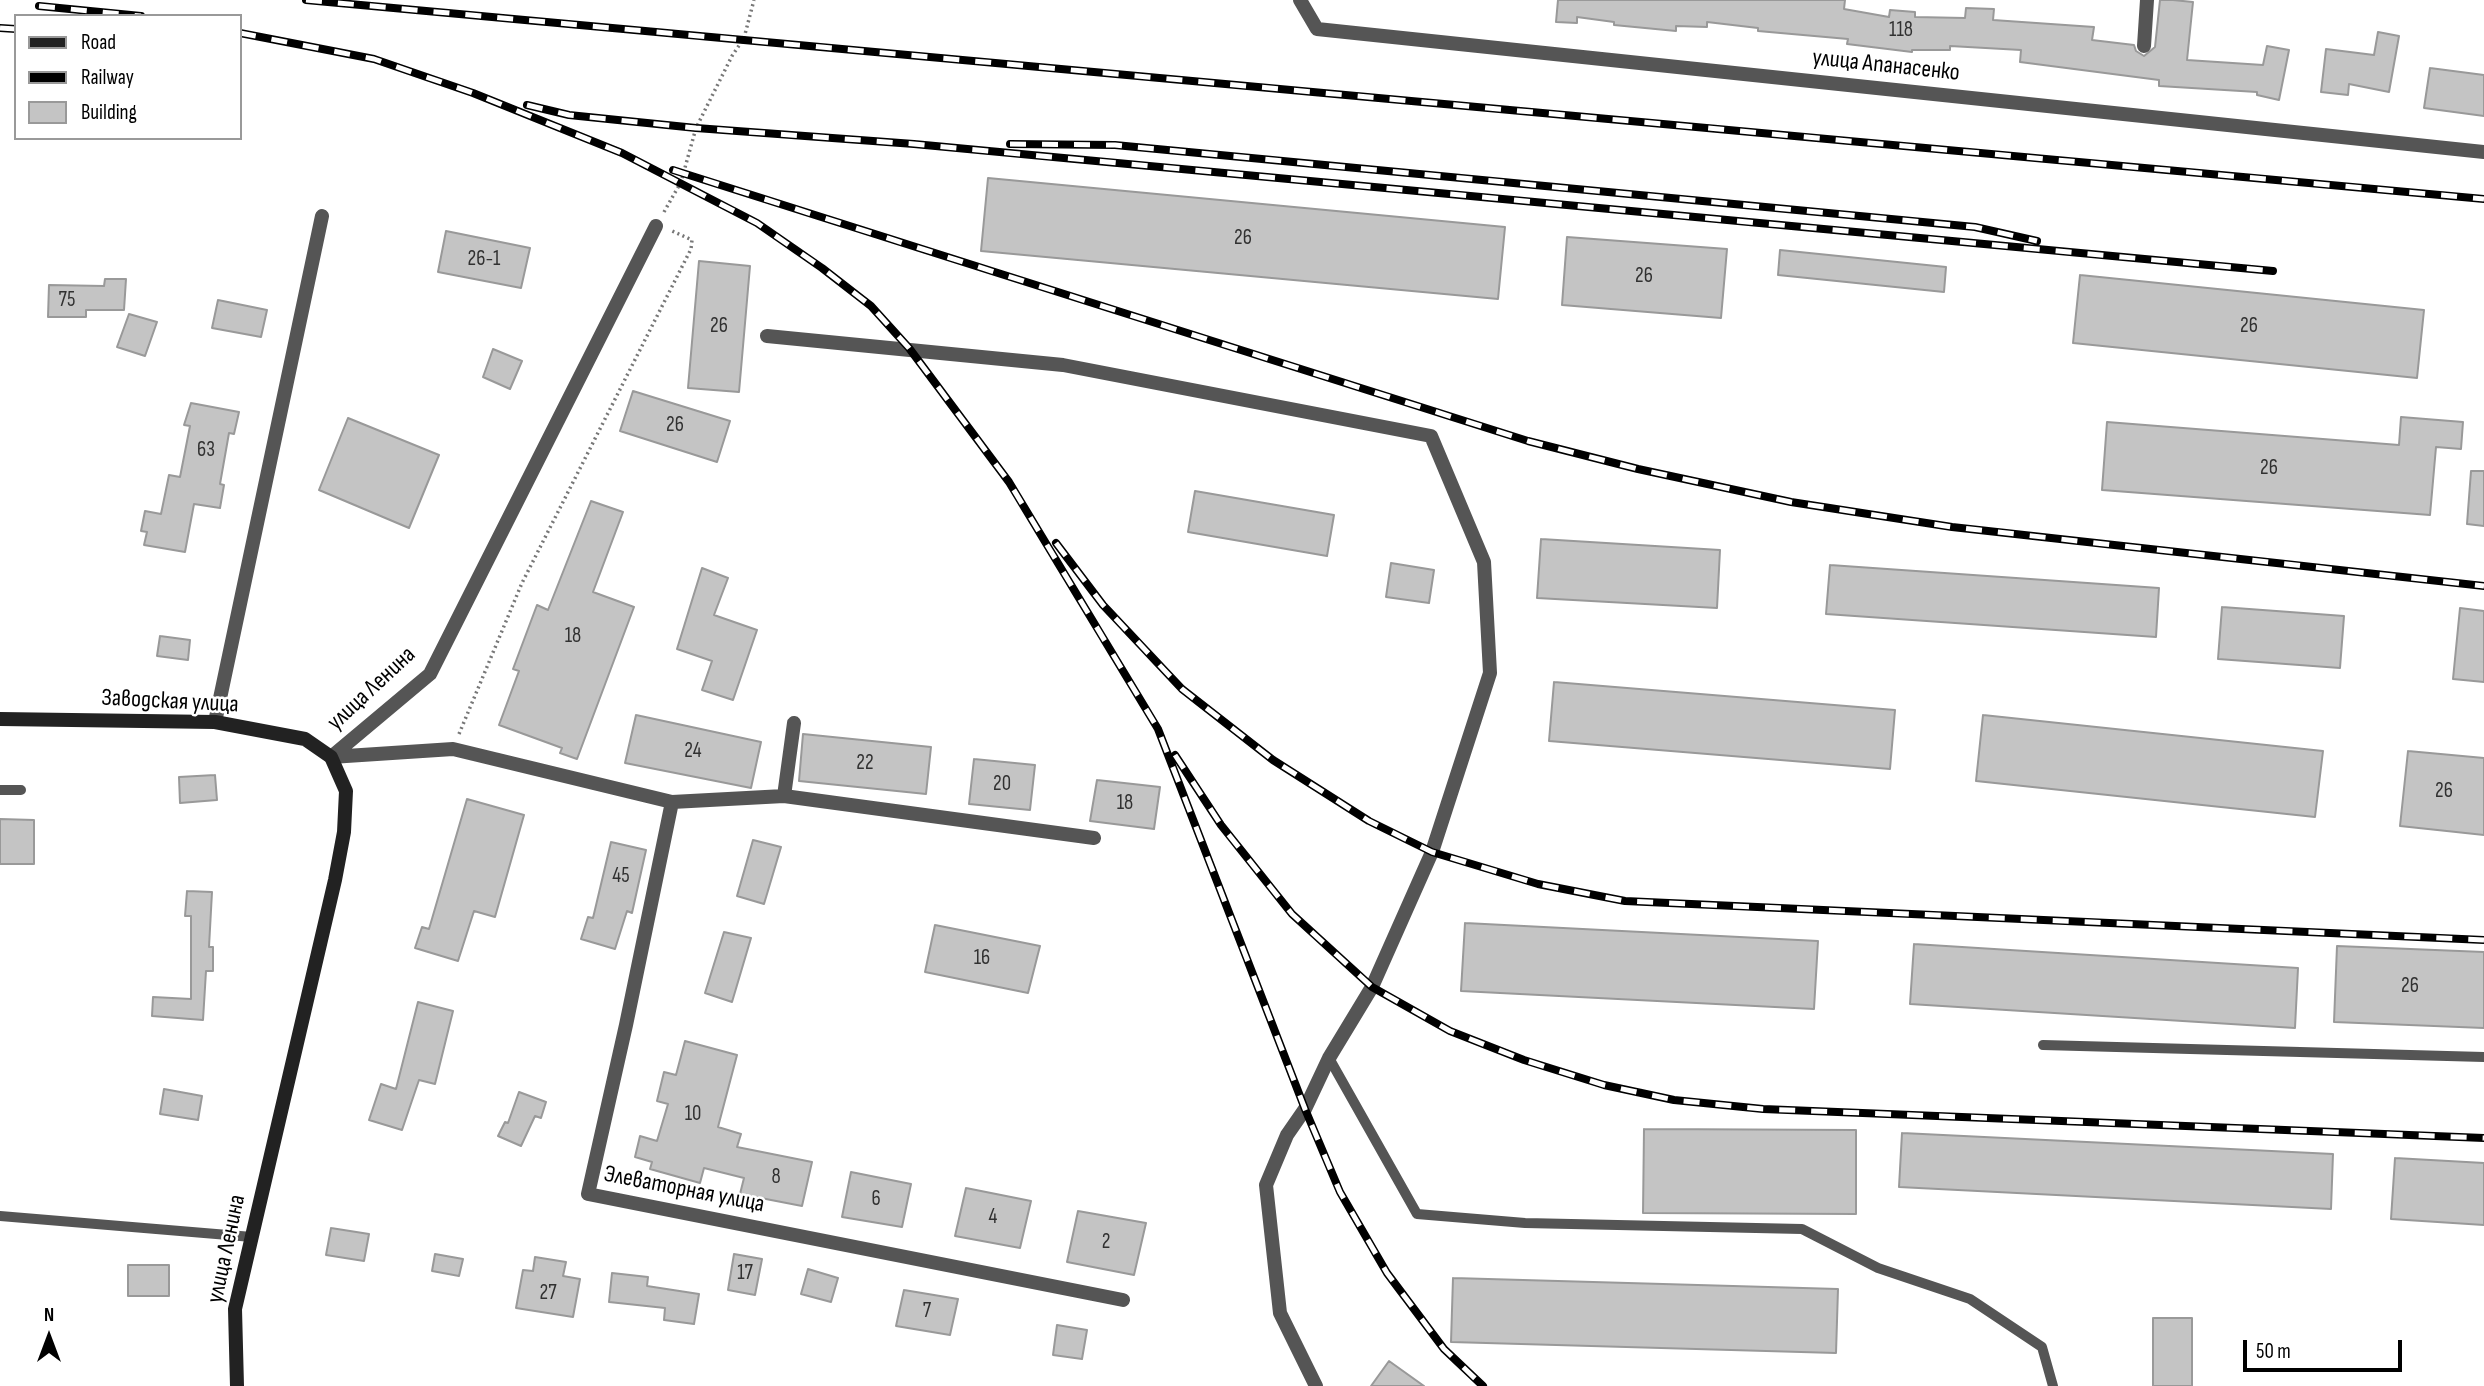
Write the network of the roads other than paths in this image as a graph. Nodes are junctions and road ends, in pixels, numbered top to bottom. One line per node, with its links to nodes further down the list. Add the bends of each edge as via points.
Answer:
1 (1300, 0): 4 (street, улица Апанасенко, via 1317,29)
2 (2147, 0): 3 (street)
3 (2144, 46)
4 (2484, 152)
5 (322, 216): 9 (street)
6 (656, 226): 11 (street, улица Ленина, via 430,674)
7 (767, 336): 19 (street, via 1063,365 1431,436 1484,562 1490,673 1432,852 1372,987)
8 (0, 719): 9 (main road, Заводская улица)
9 (215, 722): 11 (main road, Заводская улица, via 305,738)
10 (794, 723): 14 (street)
11 (331, 757): 15 (street, via 453,749); 21 (main road, улица Ленина, via 346,791 344,832)
12 (0, 790): 13 (lane)
13 (21, 790)
14 (784, 796): 15 (street); 16 (street)
15 (672, 802): 22 (street, Элеваторная улица, via 588,1194)
16 (1094, 838)
17 (2043, 1045): 18 (lane)
18 (2484, 1057)
19 (1329, 1058): 24 (street, via 1266,1185 1280,1313); 25 (lane, via 1417,1214 1525,1223 1802,1230 1878,1268 1970,1298 2042,1347)
20 (0, 1216): 21 (lane)
21 (252, 1237): 23 (main road, улица Ленина, via 235,1310)
22 (1123, 1300)
23 (237, 1386)
24 (1316, 1386)
25 (2053, 1386)

